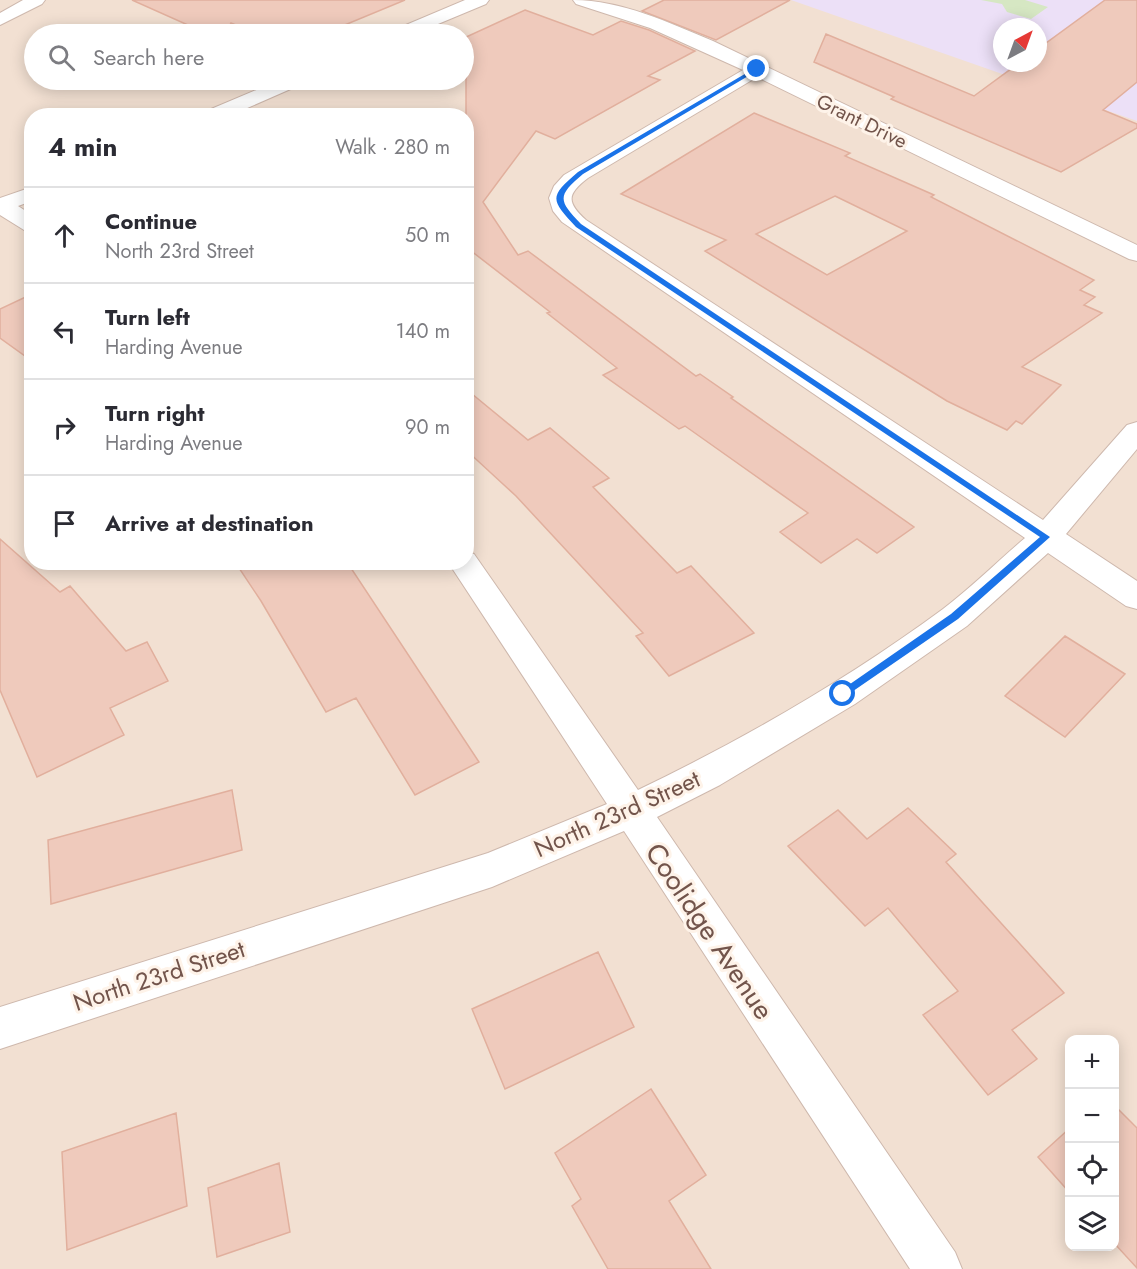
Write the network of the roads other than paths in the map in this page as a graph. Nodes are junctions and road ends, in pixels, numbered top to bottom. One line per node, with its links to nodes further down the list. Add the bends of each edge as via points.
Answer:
1 (36, 0): 4 (street)
2 (480, 0): 5 (street)
3 (582, 0): 6 (street, Grant Drive, via 682,34)
4 (0, 20)
5 (424, 24)
6 (757, 69): 12 (street, Grant Drive); 14 (street, via 580,173 562,188 561,207 578,225)
7 (272, 90): 8 (street)
8 (230, 108)
9 (24, 196): 10 (street)
10 (1, 206): 11 (street)
11 (24, 220)
12 (1137, 254)
13 (1137, 431): 14 (street, North 23rd Street)
14 (1046, 537): 16 (street); 17 (street, North 23rd Street, via 955,617 901,656 767,740)
15 (469, 570): 17 (street, Coolidge Avenue)
16 (1137, 597)
17 (631, 812): 18 (street, North 23rd Street, via 492,869); 19 (street, Coolidge Avenue)
18 (0, 1028)
19 (938, 1269)

